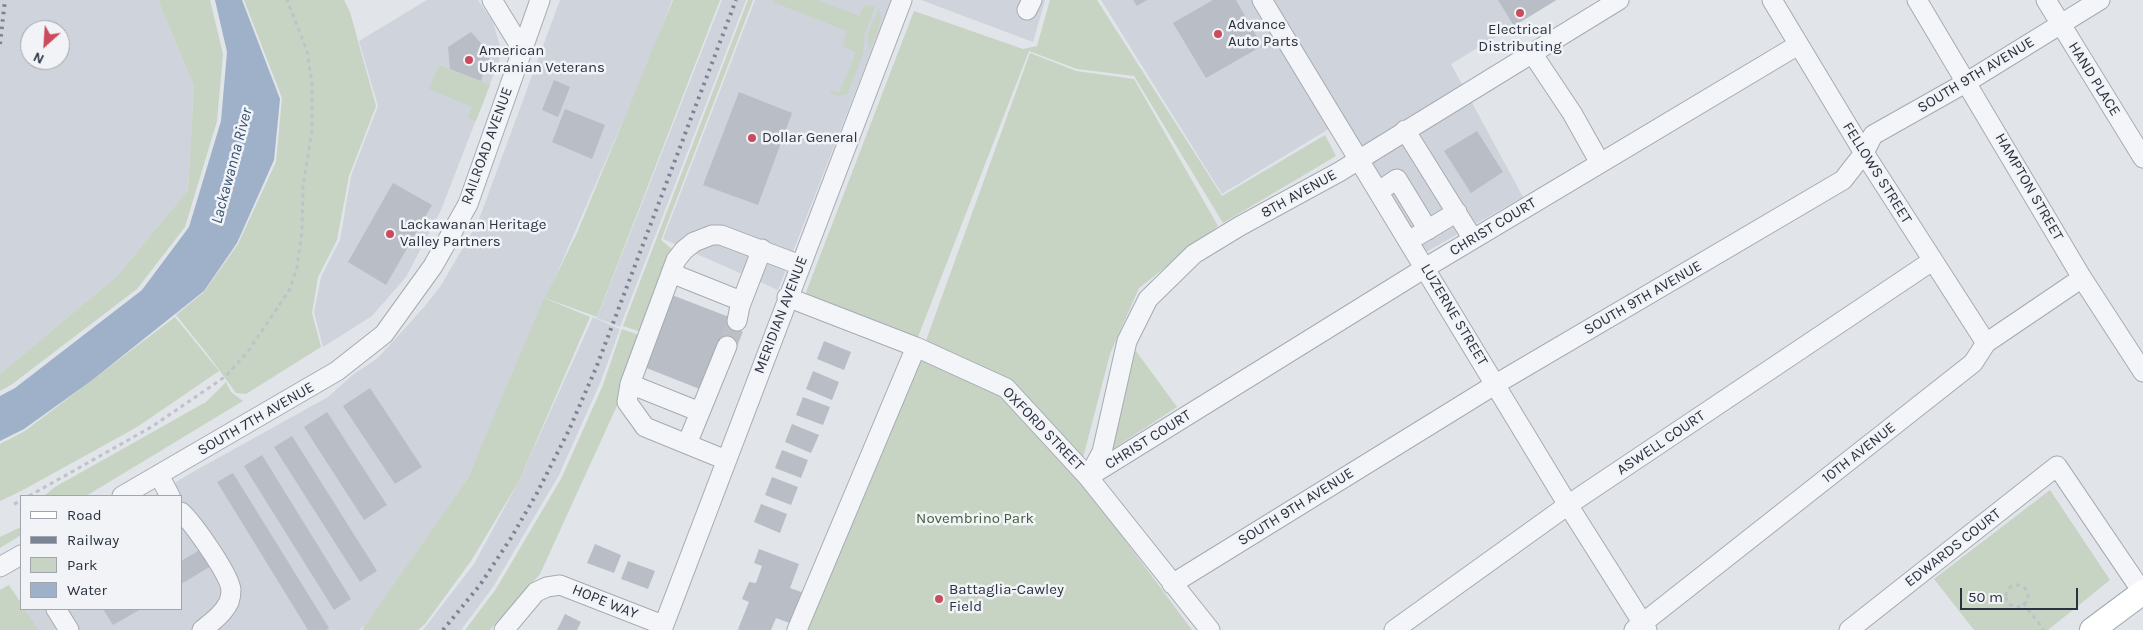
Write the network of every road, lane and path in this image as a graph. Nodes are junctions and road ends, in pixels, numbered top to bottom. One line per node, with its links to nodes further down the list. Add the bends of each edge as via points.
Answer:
1 (287, 0): 49 (path, via 307,51 312,83 312,130 303,186 302,232 298,267 290,289 249,350 226,376 153,426)
2 (492, 0): 13 (street)
3 (540, 0): 13 (street, RAILROAD AVENUE)
4 (902, 0): 30 (street, MERIDIAN AVENUE)
5 (1262, 0): 18 (street, LUZERNE STREET)
6 (1618, 0): 14 (street, 8TH AVENUE)
7 (1772, 0): 12 (street, FELLOWS STREET)
8 (1917, 0): 15 (street, HAMPTON STREET)
9 (2046, 0): 11 (street, HAND PLACE)
10 (2100, 0): 11 (street, SOUTH 9TH AVENUE)
11 (2060, 24): 15 (street, SOUTH 9TH AVENUE); 19 (street, HAND PLACE)
12 (1798, 44): 17 (street, FELLOWS STREET); 21 (street, CHRIST COURT)
13 (522, 49): 37 (street, RAILROAD AVENUE, via 468,204 433,266)
14 (1532, 52): 16 (street, 8TH AVENUE); 21 (street)
15 (1967, 82): 17 (street, SOUTH 9TH AVENUE, via 1873,135); 33 (street, HAMPTON STREET)
16 (1405, 130): 18 (street, 8TH AVENUE); 20 (street)
17 (1864, 153): 29 (street, FELLOWS STREET); 43 (street, SOUTH 9TH AVENUE, via 1843,180)
18 (1359, 158): 23 (street, LUZERNE STREET); 48 (street, 8TH AVENUE, via 1194,254 1148,299 1127,340 1102,452)
19 (2143, 158)
20 (1424, 160): 22 (street); 24 (street)
21 (1600, 163): 26 (street, CHRIST COURT)
22 (1397, 179): 23 (street); 25 (street)
23 (1378, 191): 27 (street, LUZERNE STREET)
24 (1457, 212): 25 (street); 26 (street)
25 (1428, 230): 27 (street)
26 (1474, 239): 31 (street, CHRIST COURT)
27 (1409, 242): 31 (street, LUZERNE STREET)
28 (762, 249): 30 (street); 32 (street, via 722,235 712,235 684,250); 35 (street)
29 (1932, 262): 38 (street, FELLOWS STREET); 54 (street, ASWELL COURT)
30 (800, 265): 34 (street, MERIDIAN AVENUE)
31 (1425, 268): 43 (street, LUZERNE STREET); 48 (street, CHRIST COURT)
32 (671, 273): 35 (street); 42 (street)
33 (2082, 278): 38 (street, 10TH AVENUE); 41 (street, HAMPTON STREET)
34 (788, 298): 40 (street, OXFORD STREET); 46 (street, MERIDIAN AVENUE)
35 (742, 301): 36 (street)
36 (738, 321)
37 (384, 334): 47 (street, SOUTH 7TH AVENUE, via 337,371)
38 (1986, 343): 63 (street, 10TH AVENUE, via 1973,363)
39 (727, 346): 44 (street)
40 (916, 347): 48 (street, OXFORD STREET, via 1006,388); 67 (street)
41 (2143, 372)
42 (630, 384): 44 (street); 45 (street, via 628,402 645,427)
43 (1496, 384): 54 (street, LUZERNE STREET); 58 (street, SOUTH 9TH AVENUE)
44 (700, 412): 45 (street)
45 (686, 444): 46 (street)
46 (726, 460): 62 (street, MERIDIAN AVENUE)
47 (159, 475): 50 (street, SOUTH 7TH AVENUE); 51 (street)
48 (1088, 477): 58 (street, OXFORD STREET)
49 (31, 495)
50 (124, 495)
51 (169, 495)
52 (20, 501): 53 (path)
53 (14, 504)
54 (1568, 505): 63 (street, LUZERNE STREET); 69 (street, ASWELL COURT)
55 (182, 513): 65 (street, via 193,524 226,576 231,590 222,612)
56 (20, 556): 57 (street)
57 (0, 568)
58 (1172, 584): 68 (street, OXFORD STREET)
59 (2143, 593): 70 (street, EDWARDS COURT, via 2057,466); 72 (main road)
60 (2023, 603): 60 (path, via 2018,607 2011,606 2006,599 2015,585 2022,585 2029,592 2028,600); 71 (path)
61 (57, 610): 64 (street)
62 (662, 628): 66 (street, HOPE WAY, via 560,585 536,592)
63 (1642, 628)
64 (69, 630)
65 (202, 630)
66 (504, 630)
67 (797, 630)
68 (1210, 630)
69 (1394, 630)
70 (1849, 630)
71 (2044, 630)
72 (2092, 630)

